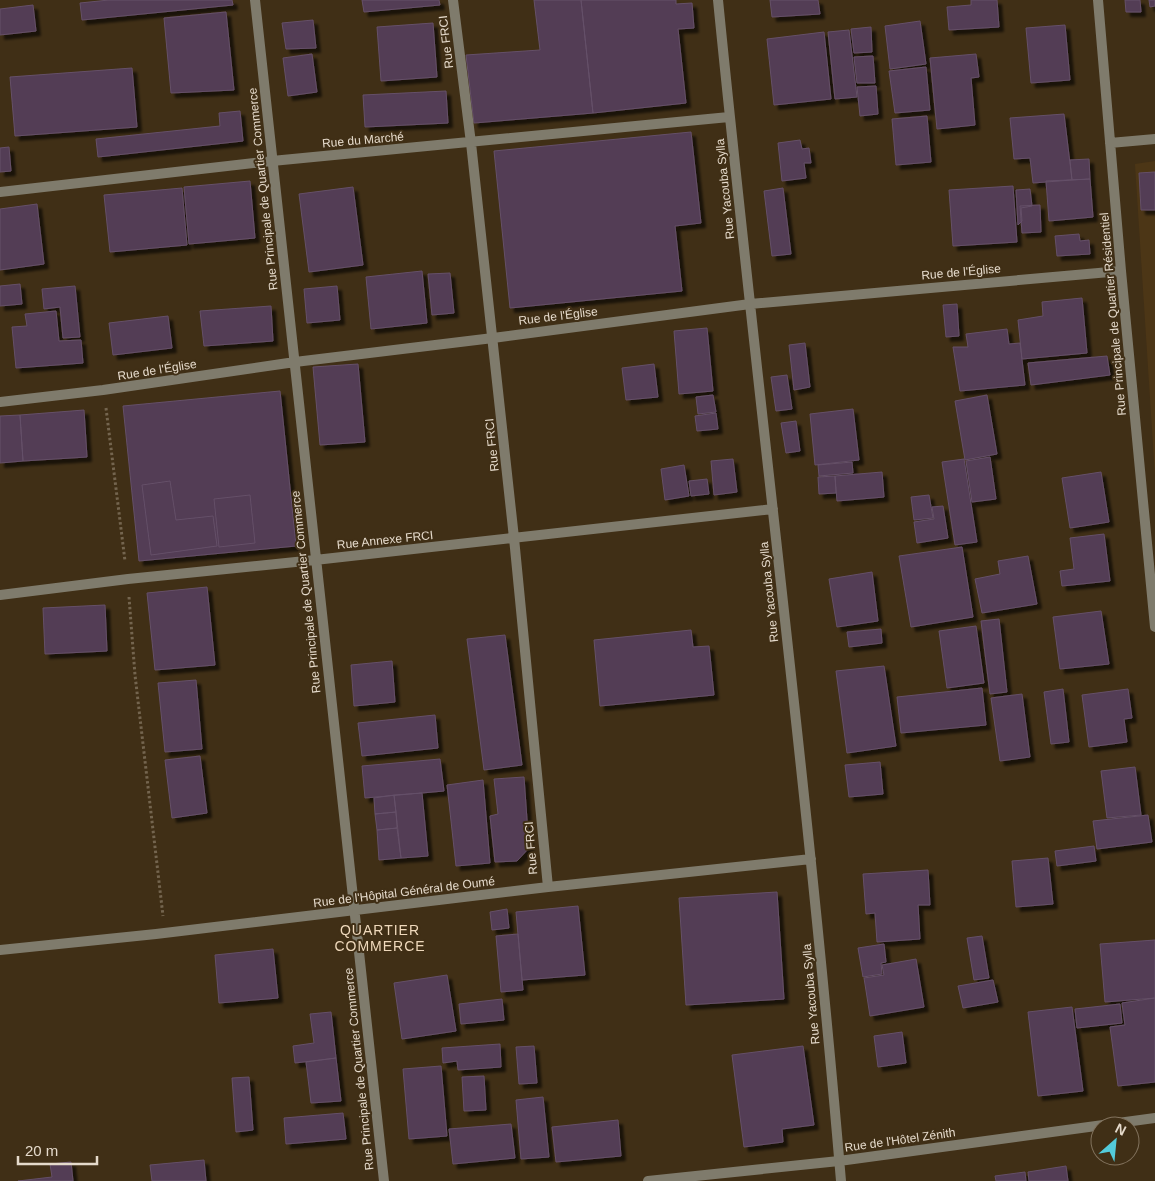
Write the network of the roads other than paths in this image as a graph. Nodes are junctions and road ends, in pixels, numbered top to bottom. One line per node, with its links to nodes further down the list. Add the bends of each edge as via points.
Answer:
1 (255, 0): 9 (street, Rue Principale de Quartier Commerce)
2 (453, 0): 7 (street, Rue FRCI)
3 (718, 0): 5 (street, Rue Yacouba Sylla)
4 (1098, 0): 8 (street, Rue Principale de Quartier Résidentiel)
5 (729, 117): 7 (street, Rue du Marché); 12 (street, Rue Yacouba Sylla)
6 (1155, 139): 8 (street)
7 (470, 142): 9 (street, Rue du Marché); 13 (street, Rue FRCI)
8 (1110, 143): 11 (street, Rue Principale de Quartier Résidentiel)
9 (272, 162): 10 (street, Rue du Marché); 14 (street, Rue Principale de Quartier Commerce)
10 (0, 192)
11 (1121, 271): 12 (street, Rue de l'Église); 19 (street, Rue Principale de Quartier Résidentiel)
12 (750, 304): 13 (street, Rue de l'Église); 16 (street, Rue Yacouba Sylla)
13 (492, 338): 14 (street, Rue de l'Église); 17 (street, Rue FRCI)
14 (295, 362): 15 (street, Rue de l'Église); 18 (street, Rue Principale de Quartier Commerce)
15 (0, 402)
16 (773, 509): 17 (street, Rue Annexe FRCI); 22 (street, Rue Yacouba Sylla)
17 (514, 538): 18 (street, Rue Annexe FRCI); 23 (street, Rue FRCI)
18 (315, 560): 20 (street, Rue Annexe FRCI); 24 (street, Rue Principale de Quartier Commerce)
19 (1153, 585): 21 (street, Rue Principale de Quartier Résidentiel)
20 (0, 595)
21 (1155, 626)
22 (811, 859): 23 (street, Rue de l'Hôpital Général de Oumé); 27 (street, Rue Yacouba Sylla)
23 (548, 887): 24 (street, Rue de l'Hôpital Général de Oumé)
24 (354, 910): 25 (street, Rue de l'Hôpital Général de Oumé); 28 (street, Rue Principale de Quartier Commerce)
25 (0, 950)
26 (1155, 1118): 27 (street, Rue de l'Hôtel Zénith)
27 (839, 1161): 29 (street, Rue de l'Hôtel Zénith); 30 (street, Rue Yacouba Sylla)
28 (384, 1181)
29 (648, 1181)
30 (841, 1181)

